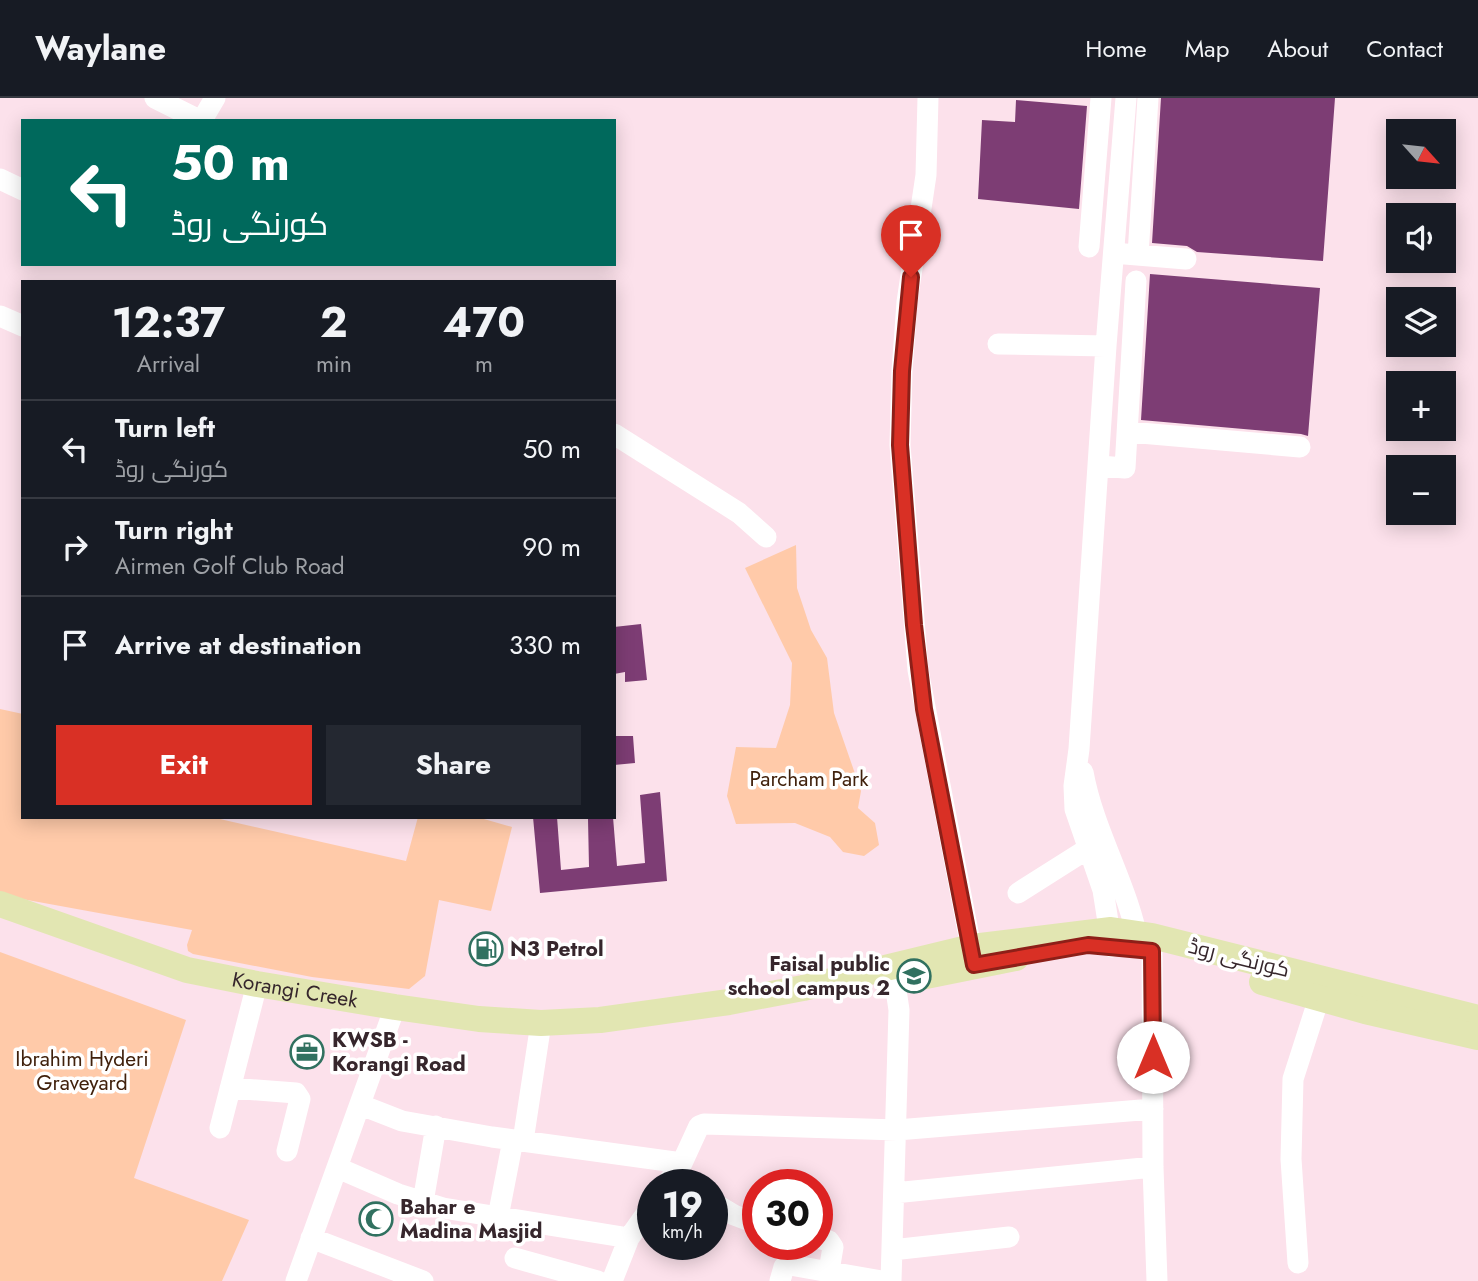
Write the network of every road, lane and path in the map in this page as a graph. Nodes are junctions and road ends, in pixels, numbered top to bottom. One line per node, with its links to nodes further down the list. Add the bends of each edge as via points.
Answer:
1 (155, 98): 8 (street)
2 (215, 98): 9 (street)
3 (928, 98): 30 (street, via 926,175 907,302 900,445 918,670)
4 (939, 98): 30 (street, via 938,177 918,306 911,445 928,671)
5 (1148, 98): 14 (street)
6 (1101, 107): 7 (street); 12 (street)
7 (1125, 108): 13 (street)
8 (197, 119)
9 (200, 119)
10 (0, 179): 11 (street)
11 (21, 189)
12 (1089, 247)
13 (1114, 253): 14 (street); 20 (street)
14 (1138, 255): 15 (street)
15 (1186, 259)
16 (1136, 281): 21 (street)
17 (0, 316): 18 (street)
18 (21, 325)
19 (998, 344): 20 (street)
20 (1106, 346): 24 (street)
21 (1129, 432): 23 (street); 24 (street, via 1125,468)
22 (616, 435): 25 (street, via 739,513)
23 (1300, 446)
24 (1099, 466): 26 (street, via 1079,749)
25 (766, 537)
26 (1095, 844): 27 (street); 29 (street, via 1120,883)
27 (1018, 893)
28 (0, 904): 32 (main road, Korangi Creek, via 187,970)
29 (1134, 941): 30 (main road, کورنگی روڈ); 33 (main road, کورنگی روڈ); 35 (main road, کورنگی روڈ); 41 (street)
30 (977, 955): 31 (main road, کورنگی روڈ); 36 (main road, کورنگی روڈ, via 729,1002)
31 (895, 983): 36 (main road, کورنگی روڈ, via 754,1013 644,1023); 44 (street, via 899,1010)
32 (257, 984): 34 (main road, Korangi Creek); 39 (street)
33 (1319, 998): 38 (main road, کورنگی روڈ); 61 (street, via 1293,1079 1290,1158)
34 (395, 1007): 37 (main road, Korangi Creek); 40 (street)
35 (1478, 1018)
36 (600, 1020): 37 (main road, Korangi Creek)
37 (541, 1023): 45 (street)
38 (1478, 1037)
39 (230, 1088): 43 (street); 46 (street, via 296,1093 300,1099)
40 (361, 1105): 42 (street, via 402,1121); 49 (street)
41 (1153, 1110): 44 (street); 48 (street)
42 (436, 1126): 45 (street); 52 (street)
43 (220, 1128)
44 (897, 1130): 47 (street, via 704,1124); 51 (street)
45 (518, 1140): 47 (street); 53 (street)
46 (287, 1151)
47 (682, 1163): 50 (street)
48 (1153, 1167): 51 (street); 71 (street)
49 (338, 1168): 52 (street); 56 (street)
50 (678, 1169)
51 (894, 1192): 58 (street)
52 (423, 1202): 53 (street)
53 (498, 1217): 57 (street)
54 (637, 1227): 57 (street)
55 (1009, 1237): 58 (street)
56 (311, 1238): 63 (street); 64 (street)
57 (629, 1238): 67 (street)
58 (892, 1250): 70 (street)
59 (515, 1258): 66 (street)
60 (831, 1260): 62 (street)
61 (1298, 1263)
62 (829, 1271): 68 (street, via 790,1265 784,1267); 69 (street)
63 (392, 1275): 65 (street)
64 (296, 1281)
65 (423, 1281)
66 (598, 1281)
67 (611, 1281)
68 (780, 1281)
69 (882, 1281)
70 (891, 1281)
71 (1157, 1281)

